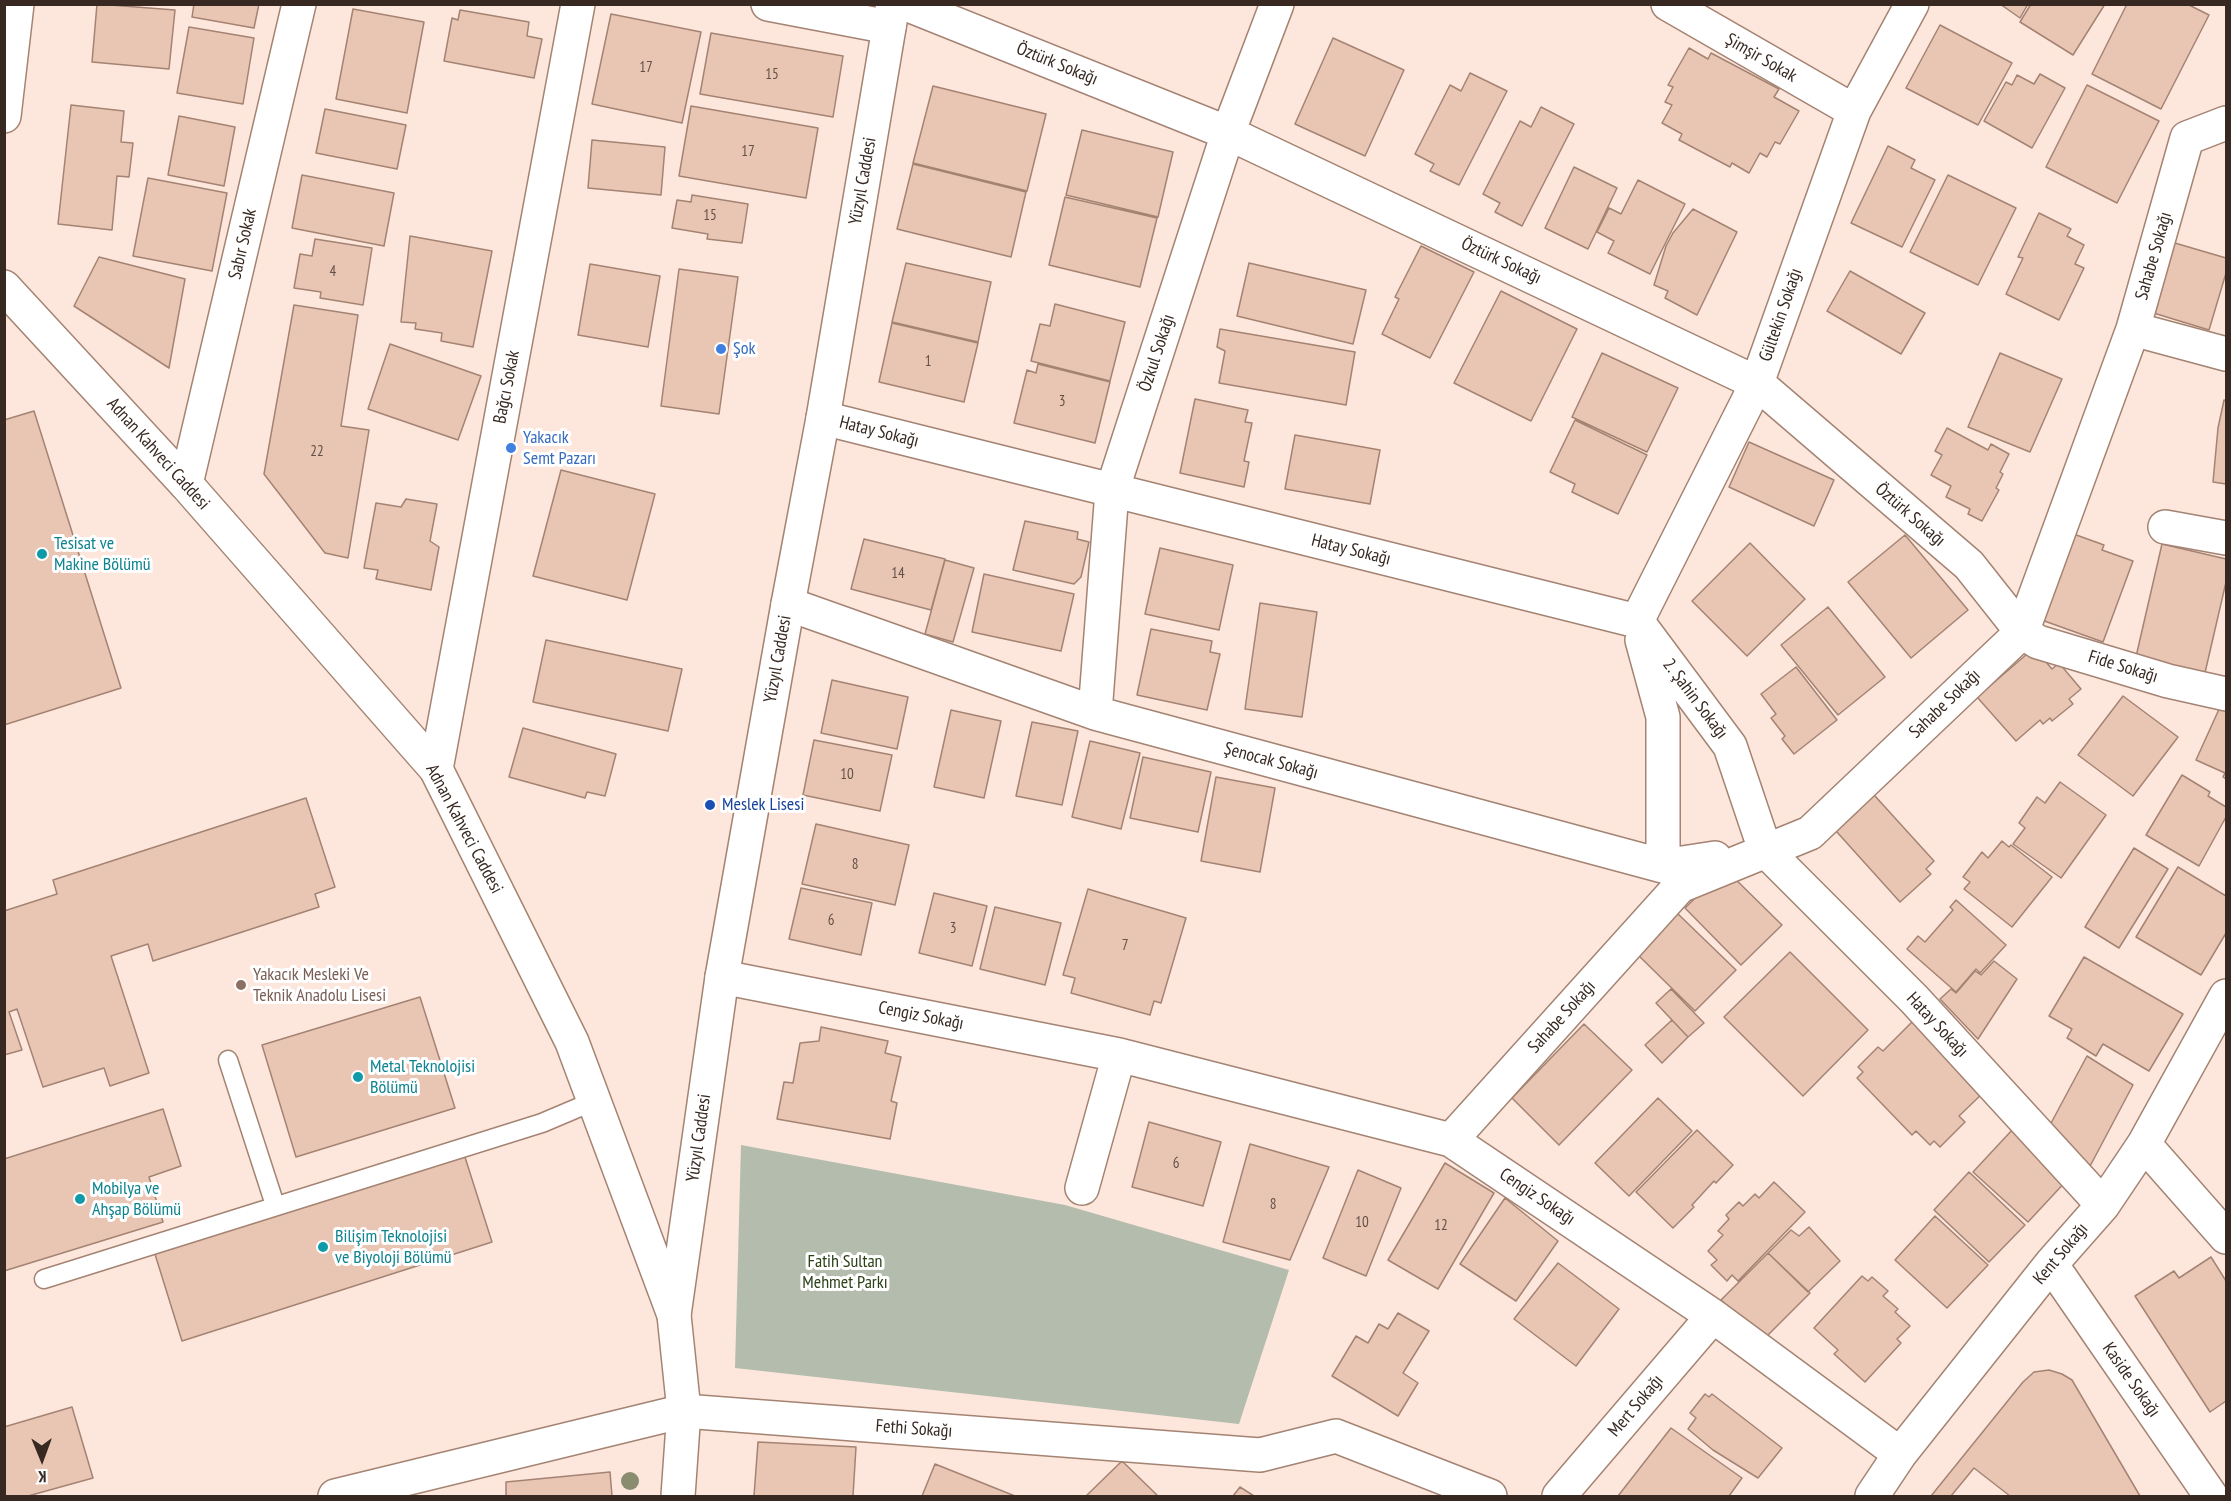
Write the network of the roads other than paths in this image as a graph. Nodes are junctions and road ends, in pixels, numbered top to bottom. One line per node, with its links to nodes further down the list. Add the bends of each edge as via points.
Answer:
1 (17, 4): 10 (street)
2 (299, 4): 18 (street, Sabır Sokak)
3 (578, 4): 27 (street, Bağcı Sokak)
4 (768, 4): 8 (street, Öztürk Sokağı)
5 (1277, 4): 12 (street, Özkul Sokağı)
6 (1668, 4): 9 (street, Şimşir Sokak)
7 (1912, 4): 9 (street, Gültekin Sokağı)
8 (896, 12): 12 (street, Öztürk Sokağı); 17 (street, Yüzyıl Caddesi)
9 (1854, 111): 16 (street, Gültekin Sokağı)
10 (4, 116)
11 (2226, 123): 14 (street, Sahabe Sokağı, via 2187,138)
12 (1228, 132): 16 (street, Öztürk Sokağı); 19 (street, Özkul Sokağı)
13 (10, 300): 18 (street, Adnan Kahveci Caddesi)
14 (2133, 329): 15 (street); 24 (street, Sahabe Sokağı)
15 (2226, 354)
16 (1757, 383): 23 (street, Gültekin Sokağı); 24 (street, Öztürk Sokağı, via 1969,565)
17 (823, 418): 19 (street, Hatay Sokağı); 22 (street, Yüzyıl Caddesi)
18 (186, 484): 27 (street, Adnan Kahveci Caddesi)
19 (1112, 491): 23 (street, Hatay Sokağı); 26 (street, Özkul Sokağı)
20 (2165, 527): 21 (street)
21 (2226, 538)
22 (788, 604): 26 (street, Şenocak Sokağı); 30 (street, Yüzyıl Caddesi)
23 (1637, 621): 28 (street, 2. Şahin Sokağı, via 1730,746); 29 (street, via 1663,717)
24 (2022, 632): 25 (street, Fide Sokağı, via 2038,642); 28 (street, Sahabe Sokağı, via 1810,833)
25 (2226, 694)
26 (1095, 713): 29 (street, Şenocak Sokağı)
27 (436, 769): 34 (street, Adnan Kahveci Caddesi, via 572,1042)
28 (1765, 850): 29 (street, Şenocak Sokağı); 35 (street, Sahabe Sokağı, via 1680,886); 39 (street, Hatay Sokağı, via 1914,999)
29 (1663, 866)
30 (722, 977): 32 (street, Cengiz Sokağı); 43 (street, Yüzyıl Caddesi)
31 (2222, 1017): 36 (street, Kent Sokağı)
32 (1119, 1055): 35 (street, Cengiz Sokağı); 37 (street)
33 (228, 1060): 38 (lane)
34 (594, 1101): 38 (lane, via 542,1123); 43 (street, Adnan Kahveci Caddesi)
35 (1451, 1140): 44 (street, Cengiz Sokağı)
36 (2144, 1144): 39 (street, Kent Sokağı); 40 (street)
37 (1082, 1188)
38 (276, 1205): 42 (lane)
39 (2103, 1205): 41 (street, Kent Sokağı)
40 (2226, 1237)
41 (2051, 1264): 46 (street, Kent Sokağı); 52 (street, Kaside Sokağı)
42 (44, 1279)
43 (674, 1315): 45 (street, Adnan Kahveci Caddesi)
44 (1713, 1316): 46 (street, Cengiz Sokağı); 50 (street, Mert Sokağı)
45 (684, 1411): 47 (street, Fethi Sokağı); 48 (street, Adnan Kahveci Caddesi); 49 (street, Fethi Sokağı, via 1260,1455 1336,1436)
46 (1900, 1454): 51 (street, Kent Sokağı)
47 (335, 1497)
48 (678, 1497)
49 (1490, 1497)
50 (1558, 1497)
51 (1872, 1497)
52 (2211, 1497)

